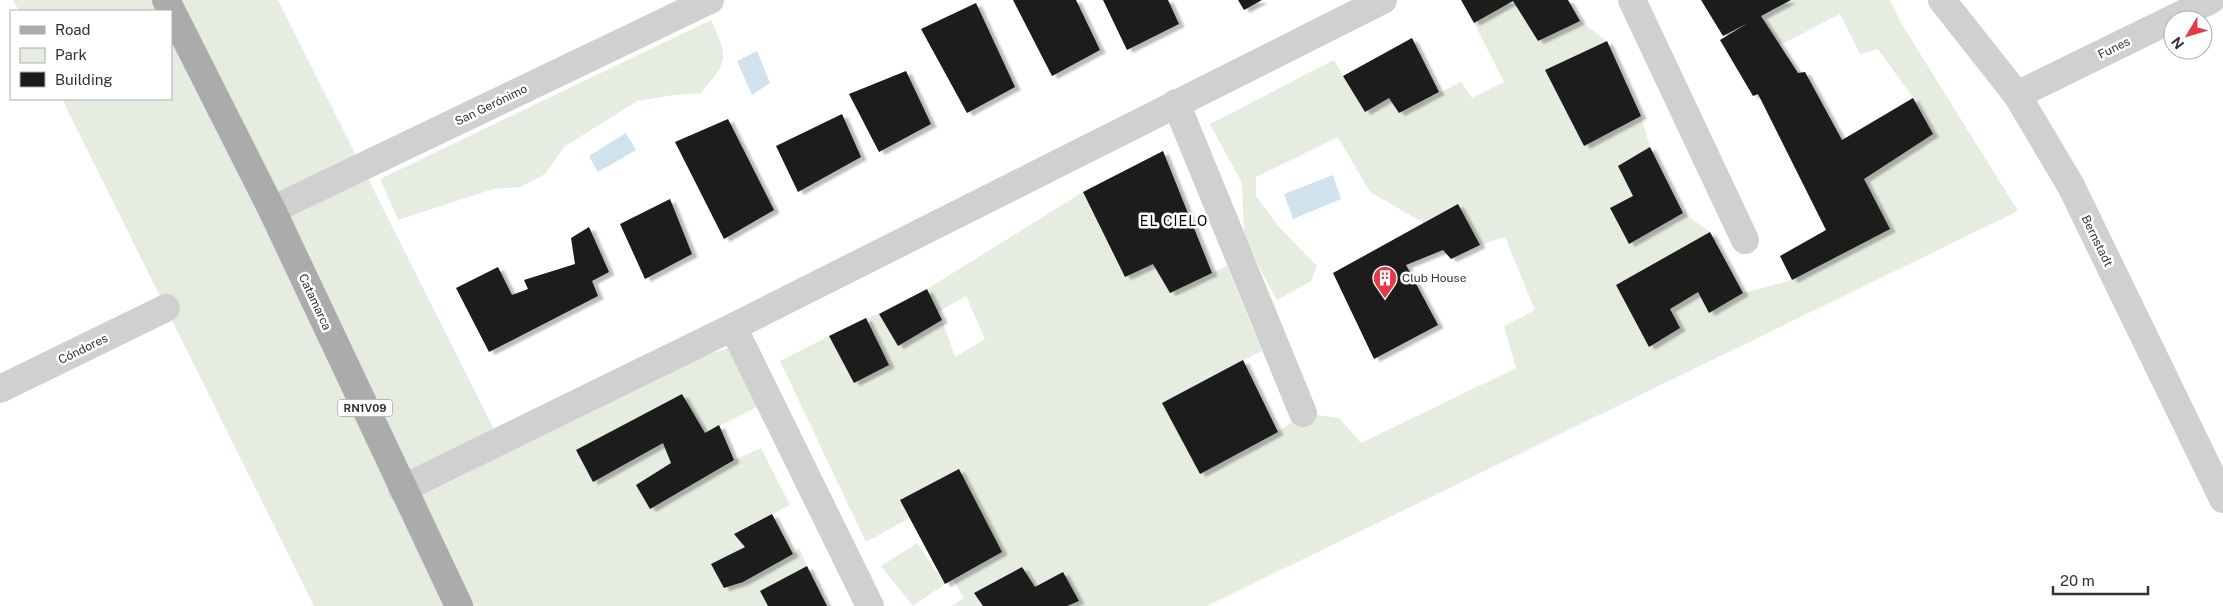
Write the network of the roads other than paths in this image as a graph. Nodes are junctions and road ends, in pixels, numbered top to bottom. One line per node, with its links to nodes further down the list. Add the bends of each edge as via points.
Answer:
1 (710, 0): 9 (street, San Gerónimo)
2 (1384, 0): 8 (street)
3 (1632, 0): 10 (street)
4 (1942, 0): 7 (street, Bernstadt)
5 (2211, 0): 7 (street, Funes)
6 (172, 12): 9 (main road, Catamarca / RN1V09)
7 (2017, 95): 16 (street, Bernstadt, via 2071,186)
8 (1176, 103): 12 (street); 14 (street)
9 (272, 210): 15 (main road, Catamarca / RN1V09)
10 (1745, 240)
11 (166, 308): 13 (street, Cóndores)
12 (733, 328): 15 (street); 18 (street)
13 (0, 389)
14 (1303, 413)
15 (402, 489): 17 (main road, Catamarca / RN1V09)
16 (2223, 499)
17 (459, 606)
18 (870, 606)

